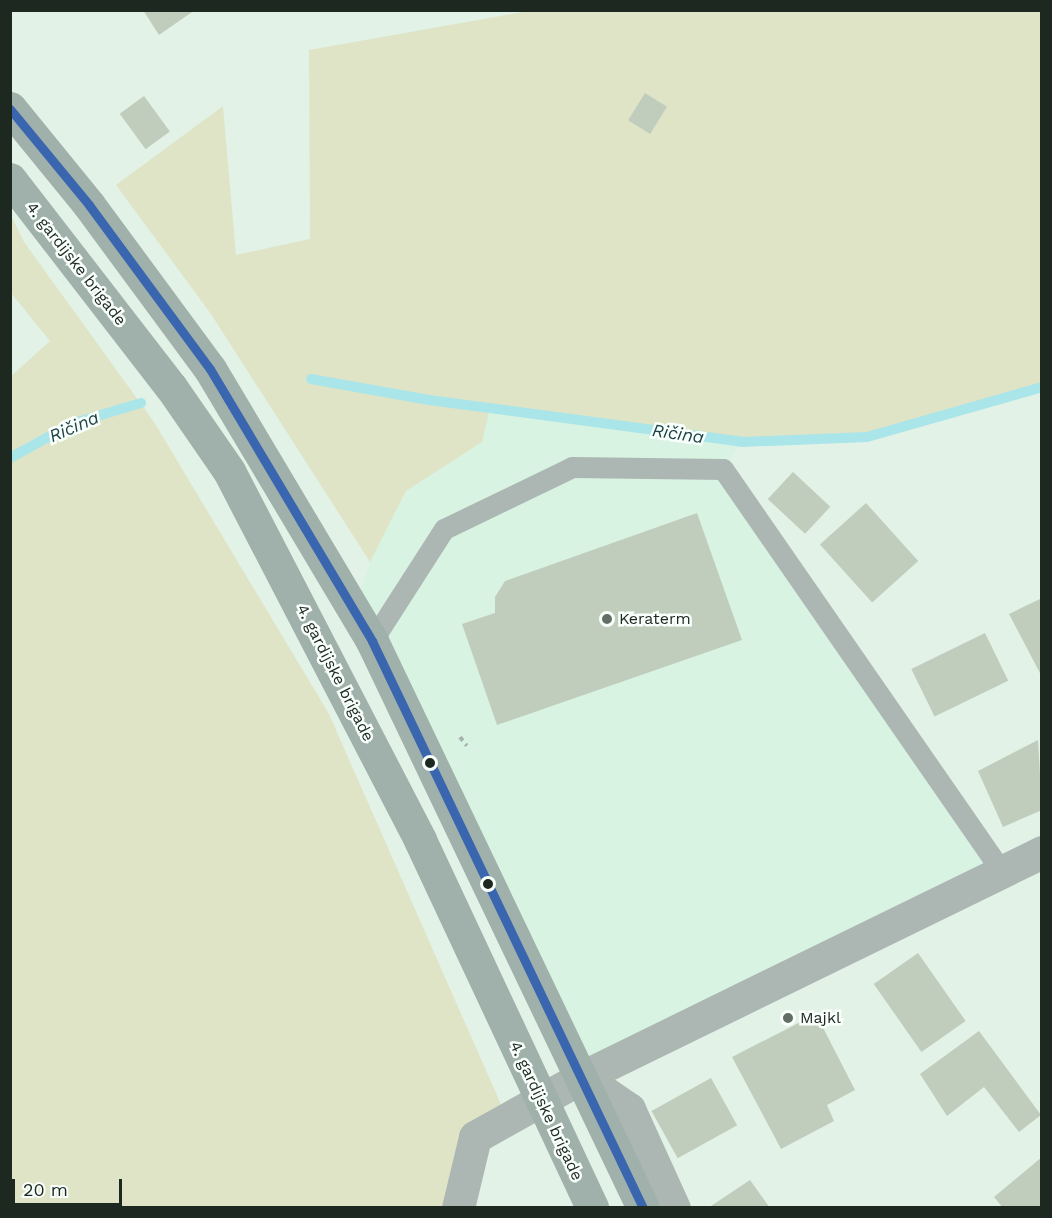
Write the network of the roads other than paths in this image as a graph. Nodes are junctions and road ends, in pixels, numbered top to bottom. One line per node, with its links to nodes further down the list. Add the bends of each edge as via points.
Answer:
1 (10, 108): 3 (main road, via 89,205 210,369)
2 (10, 179): 7 (main road, 4. gardijske brigade, via 171,387 229,471 420,840)
3 (372, 641): 5 (lane, via 444,529 572,467 723,469); 6 (main road)
4 (1041, 852): 5 (street)
5 (1002, 872): 6 (street)
6 (582, 1077): 7 (street); 10 (main road); 11 (street, via 629,1109)
7 (540, 1099): 8 (street, via 476,1137); 9 (main road, 4. gardijske brigade)
8 (458, 1208)
9 (592, 1208)
10 (643, 1208)
11 (674, 1208)

